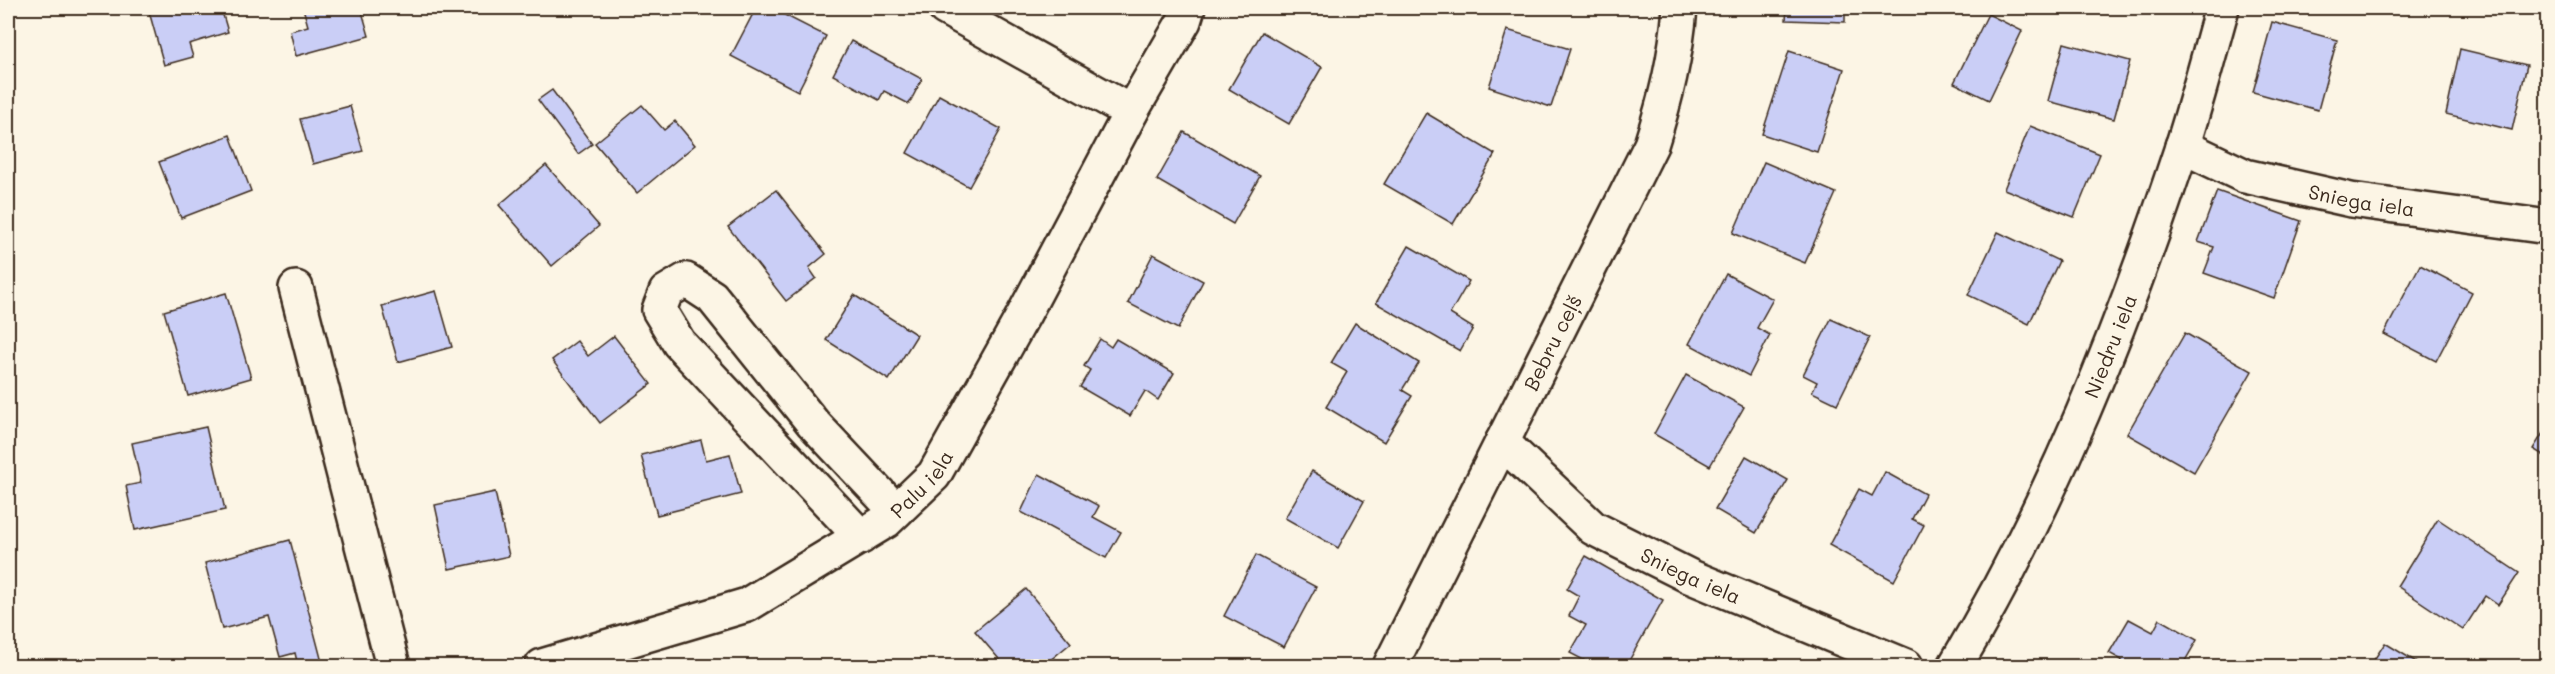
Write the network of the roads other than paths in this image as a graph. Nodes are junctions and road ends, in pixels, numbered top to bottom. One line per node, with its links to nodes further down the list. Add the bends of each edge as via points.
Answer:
1 (945, 8): 5 (street)
2 (1188, 8): 5 (street, Palu iela)
3 (1680, 8): 9 (street, Bebru ceļš, via 1676,56 1651,145)
4 (2222, 8): 6 (street, Niedru iela)
5 (1131, 112): 10 (street, Palu iela, via 934,475)
6 (2182, 146): 7 (street, Sniega iela, via 2245,176 2351,200); 16 (street, Niedru iela, via 2088,404 2024,537)
7 (2547, 227)
8 (296, 288): 12 (street)
9 (1502, 442): 14 (street, Bebru ceļš); 15 (street, Sniega iela, via 1593,528 1689,576)
10 (896, 511): 11 (street, Palu iela); 11 (street, via 813,423 712,297 686,280 666,291 659,310 679,343)
11 (861, 537): 13 (street, Palu iela, via 747,605)
12 (393, 666)
13 (542, 666)
14 (1390, 666)
15 (1906, 666)
16 (1955, 666)

